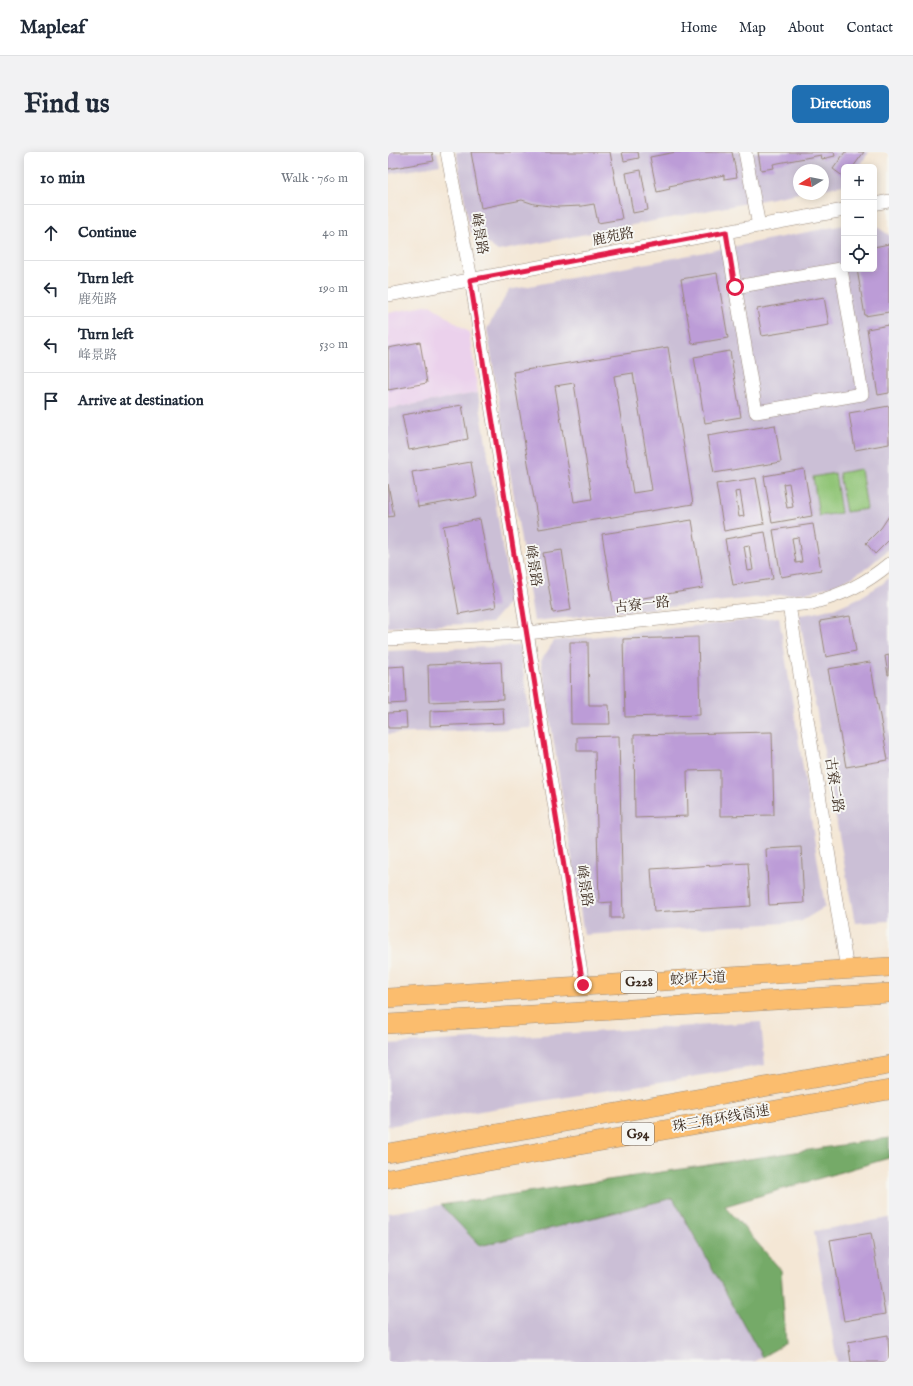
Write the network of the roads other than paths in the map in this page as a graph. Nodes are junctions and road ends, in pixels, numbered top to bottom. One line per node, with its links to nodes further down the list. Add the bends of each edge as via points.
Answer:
1 (447, 152): 8 (street, 峰景路)
2 (745, 152): 6 (street)
3 (889, 201): 4 (street)
4 (877, 203)
5 (841, 211): 6 (street, 鹿苑路)
6 (759, 226): 7 (street, 鹿苑路)
7 (726, 232): 8 (street, 鹿苑路); 9 (street)
8 (470, 280): 10 (street, 鹿苑路); 13 (street, 峰景路)
9 (735, 287): 9 (street, via 841,270 862,394 756,412)
10 (388, 295)
11 (889, 564): 12 (street, 古寮一路, via 856,588 812,603)
12 (789, 605): 13 (street, 古寮一路); 16 (street, 古寮二路)
13 (527, 633): 14 (street, 古寮一路); 17 (street, 峰景路)
14 (388, 639)
15 (889, 967): 16 (highway, 蛟坪大道 / G228)
16 (847, 970): 17 (highway, 蛟坪大道 / G228)
17 (583, 985): 19 (highway, 蛟坪大道 / G228)
18 (889, 993): 20 (highway, 蛟坪大道 / G228)
19 (388, 998)
20 (388, 1024)
21 (889, 1065): 23 (highway, 珠三角环线高速 / G94)
22 (889, 1090): 24 (highway, 珠三角环线高速 / G94)
23 (388, 1153)
24 (388, 1179)

